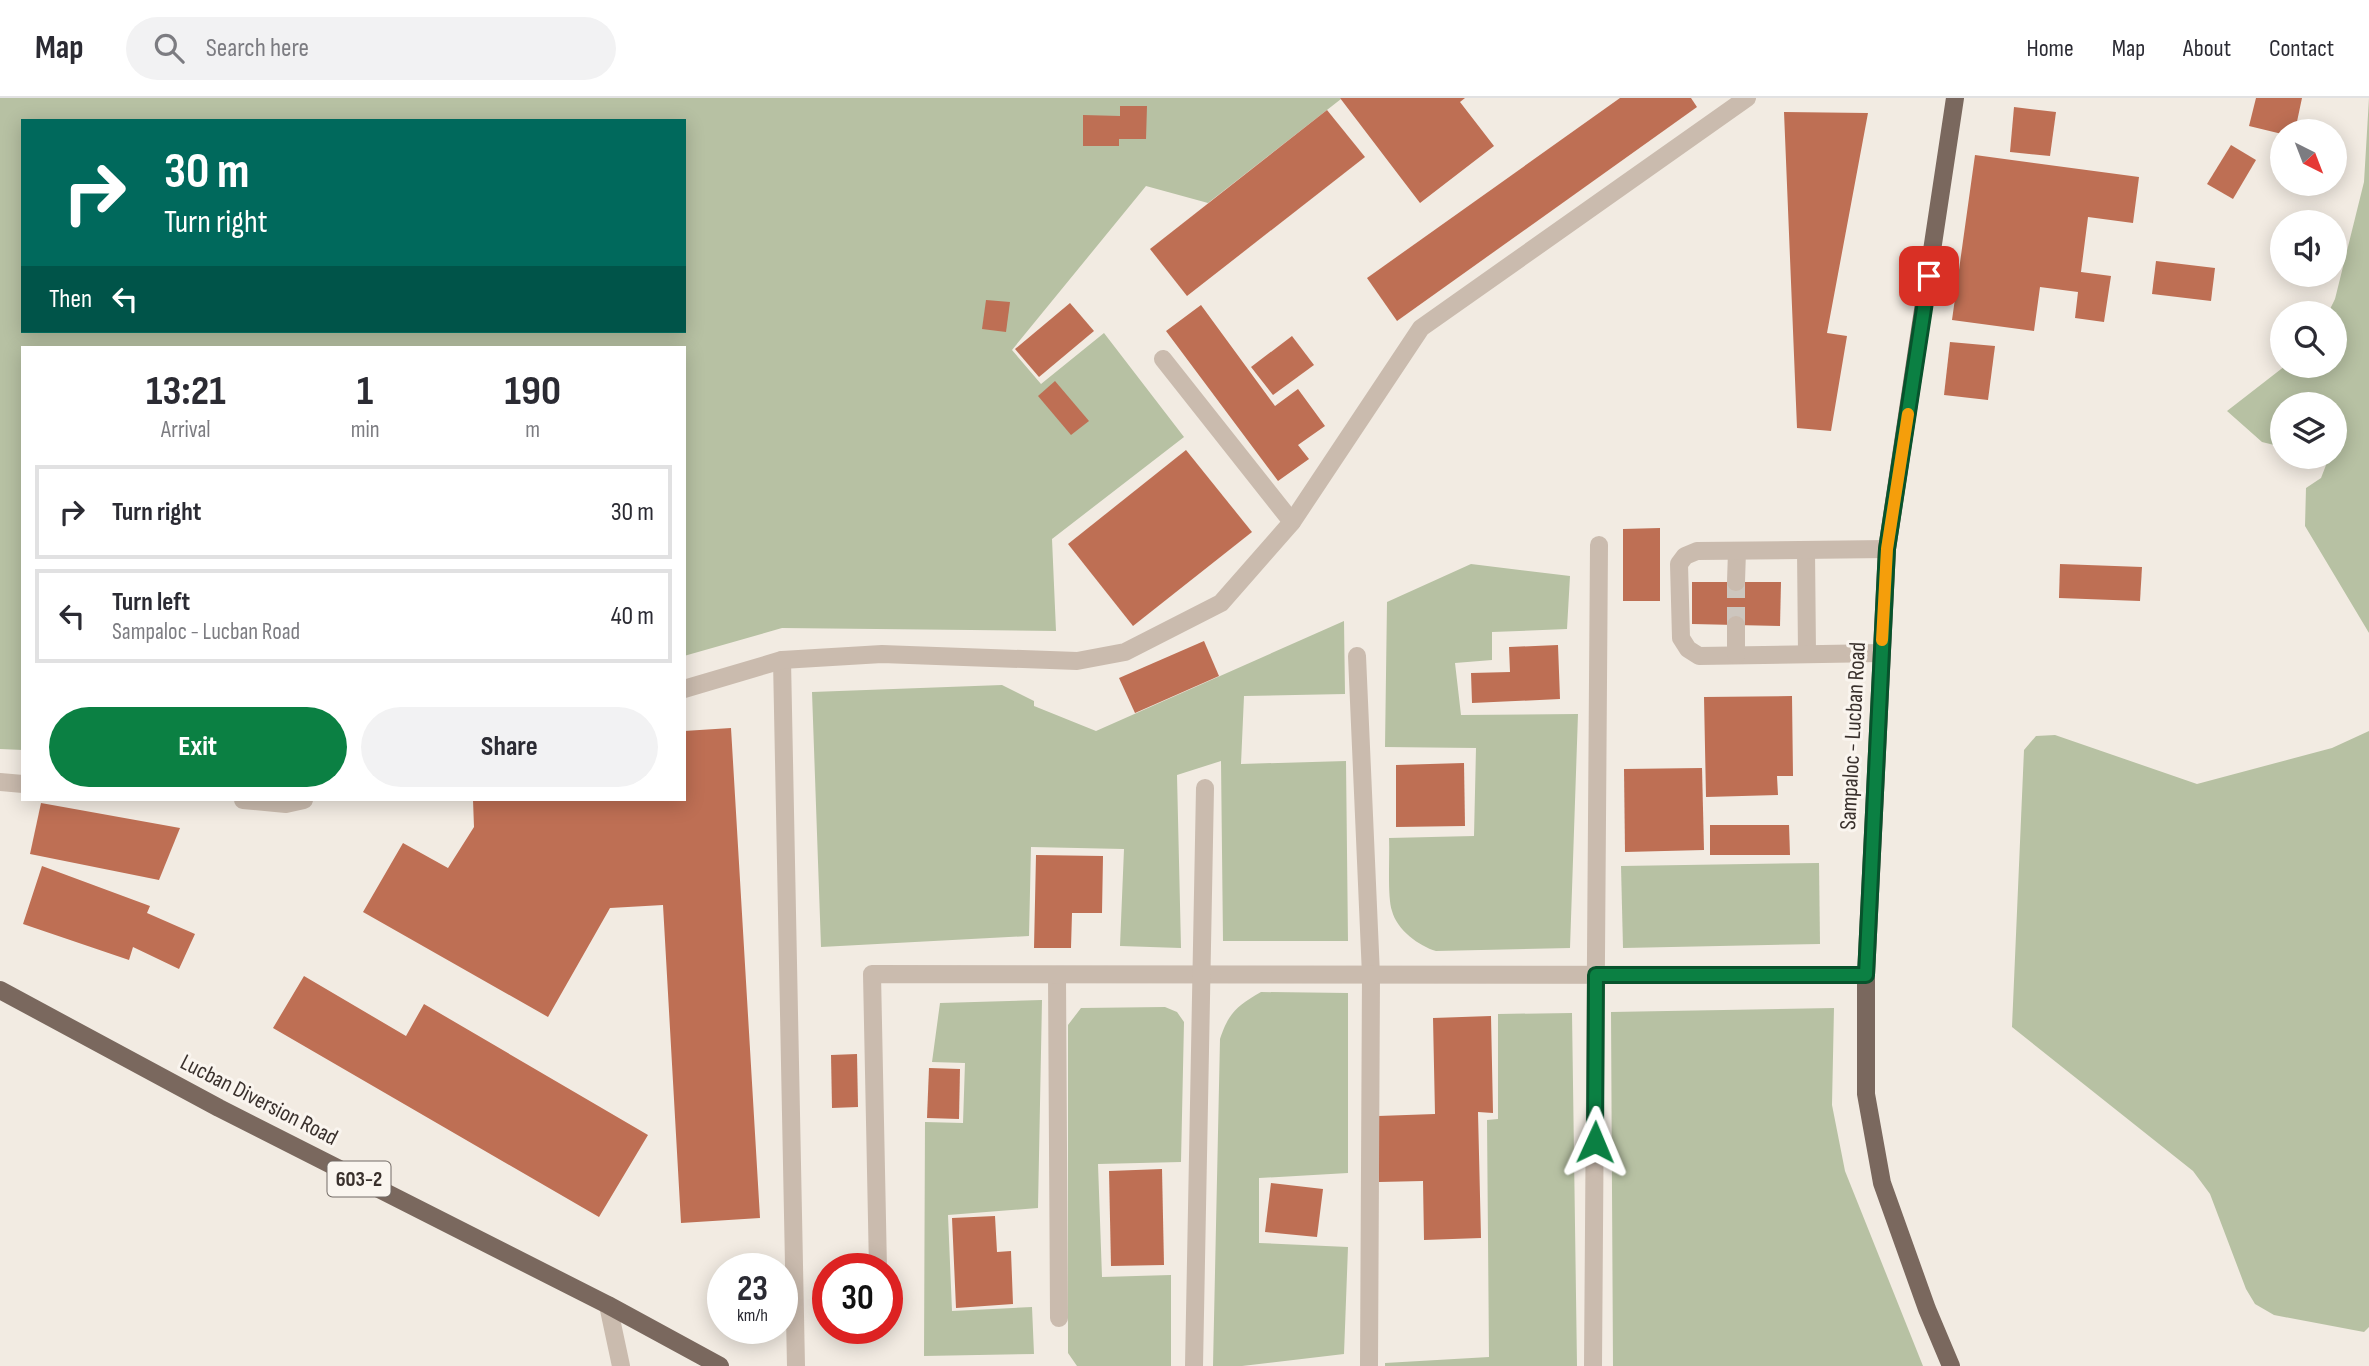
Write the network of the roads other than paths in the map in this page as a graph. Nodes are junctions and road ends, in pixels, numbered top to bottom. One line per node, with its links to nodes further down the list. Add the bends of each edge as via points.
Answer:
1 (1747, 98): 4 (street, via 1421,328)
2 (1955, 98): 6 (main road, Sampaloc - Lucban Road)
3 (1163, 359): 4 (street)
4 (1292, 522): 15 (street, via 1221,603 1125,652 1077,661 883,654)
5 (1599, 545): 25 (street)
6 (1887, 549): 7 (street); 11 (main road, Sampaloc - Lucban Road)
7 (1806, 550): 8 (street); 12 (street)
8 (1737, 551): 9 (street); 13 (street, via 1697,551 1679,564 1681,639 1699,656)
9 (1737, 582)
10 (1736, 625): 13 (street)
11 (1881, 653): 12 (street); 26 (main road, Sampaloc - Lucban Road)
12 (1807, 654): 13 (street)
13 (1736, 655)
14 (1357, 656): 24 (street)
15 (782, 660): 16 (street); 33 (street)
16 (686, 689)
17 (0, 782): 18 (street)
18 (21, 784)
19 (1205, 788): 23 (street)
20 (254, 801): 21 (street)
21 (300, 801)
22 (1057, 975): 23 (street); 28 (street, via 872,974); 30 (street)
23 (1202, 975): 24 (street); 34 (street)
24 (1371, 975): 25 (street); 35 (street)
25 (1596, 975): 26 (street); 36 (street)
26 (1866, 975): 37 (main road, Sampaloc - Lucban Road, via 1866,1094 1882,1183)
27 (0, 990): 29 (main road, Lucban Diversion Road / 603-2, via 219,1108)
28 (878, 1253)
29 (608, 1306): 31 (street); 32 (main road, Lucban Diversion Road / 603-2)
30 (1059, 1318)
31 (621, 1366)
32 (720, 1366)
33 (796, 1366)
34 (1194, 1366)
35 (1369, 1366)
36 (1593, 1366)
37 (1951, 1366)

